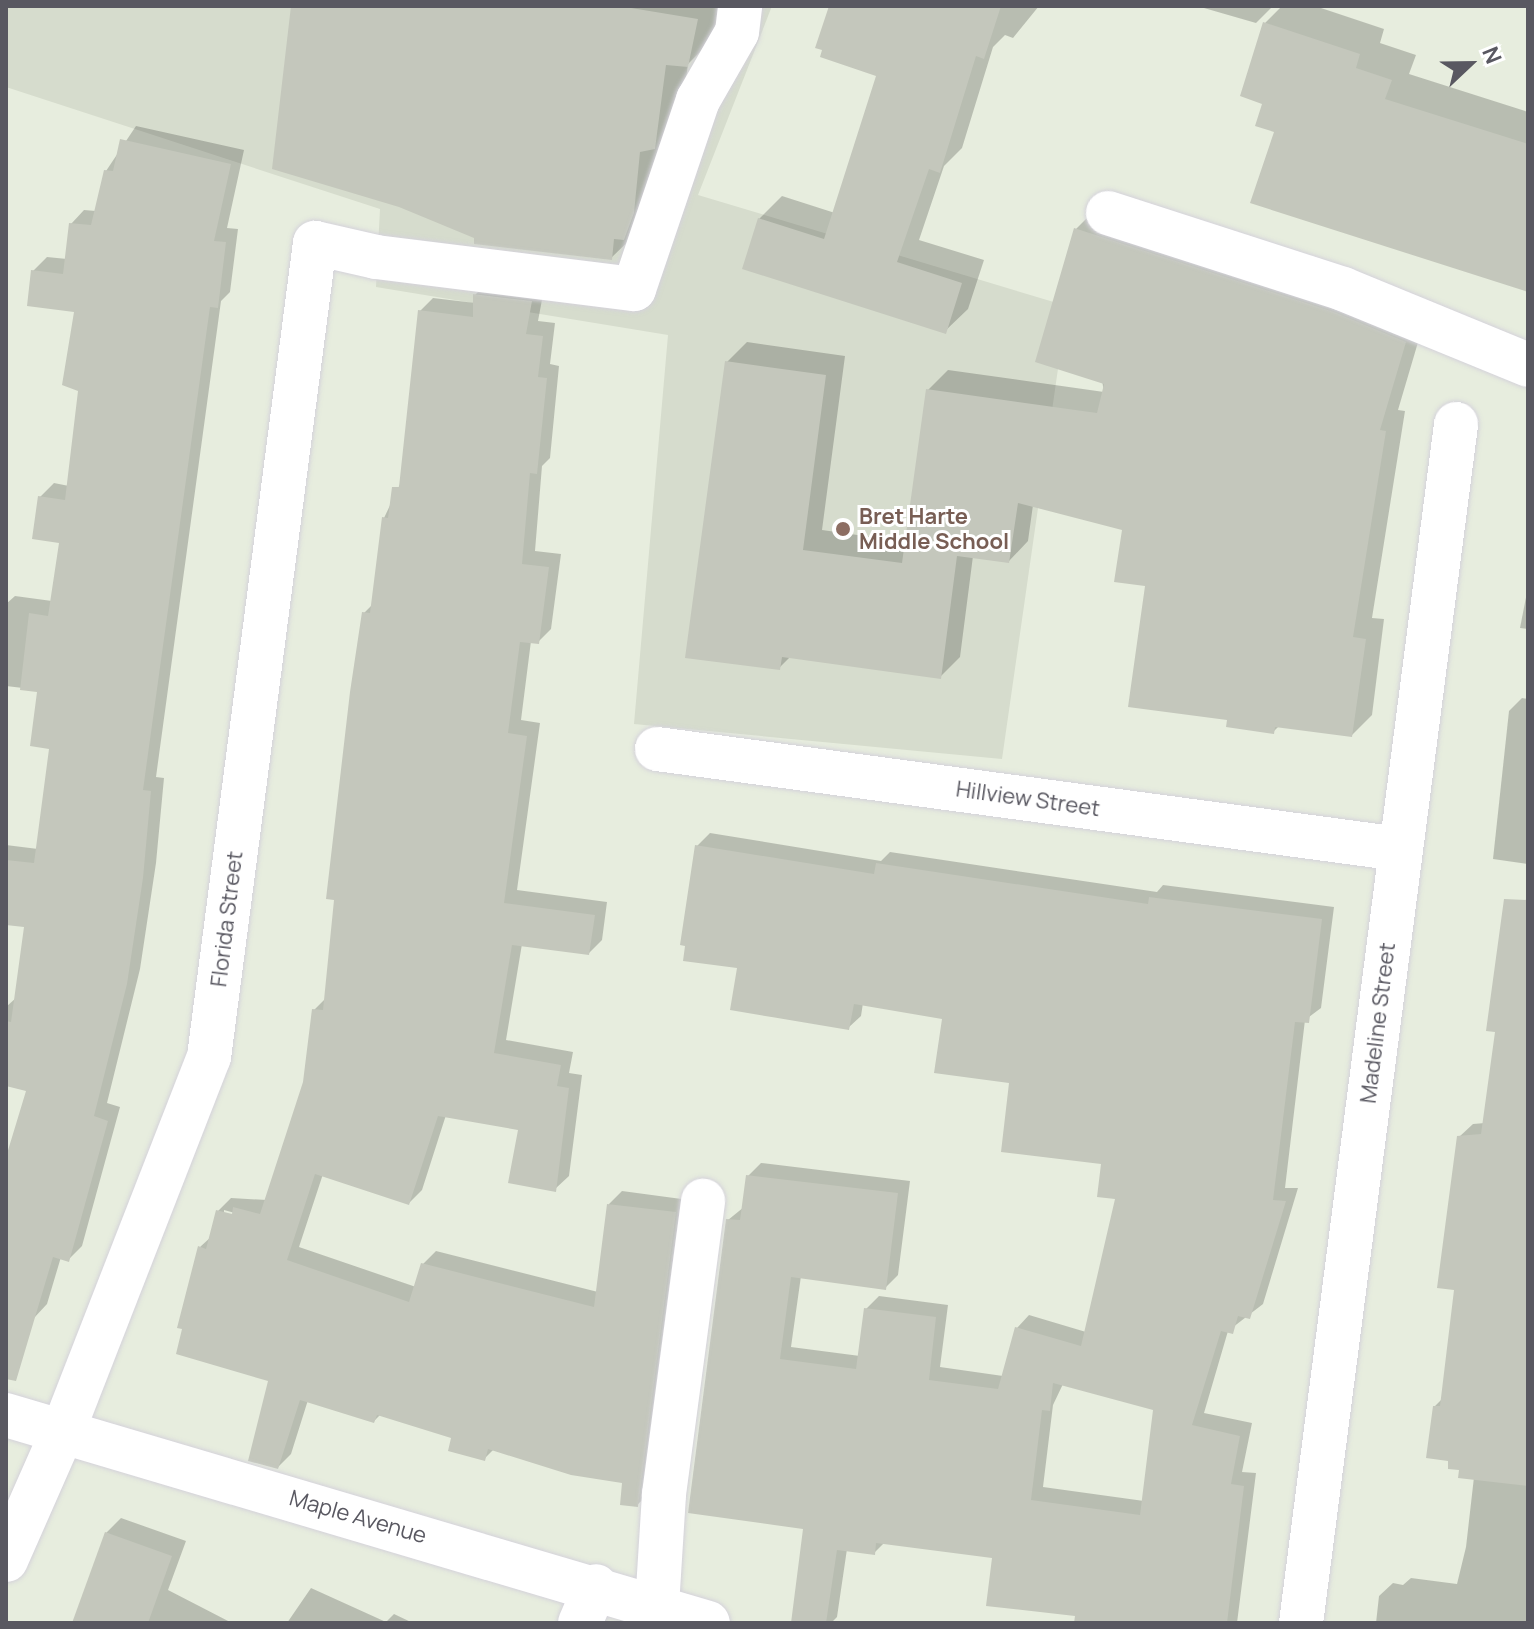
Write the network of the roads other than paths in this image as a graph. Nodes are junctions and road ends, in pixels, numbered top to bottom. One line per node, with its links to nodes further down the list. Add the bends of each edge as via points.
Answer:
1 (740, 6): 9 (street, Florida Street, via 737,32 698,100 634,289 376,257 315,243 209,1057)
2 (1108, 213): 3 (street, via 1343,289)
3 (1528, 365)
4 (1456, 424): 6 (street, Madeline Street)
5 (657, 749): 6 (street, Hillview Street)
6 (1400, 849): 14 (street, Madeline Street)
7 (703, 1201): 12 (street, via 664,1494)
8 (6, 1415): 9 (street, Maple Avenue)
9 (63, 1431): 10 (street, Florida Street); 11 (street, Maple Avenue)
10 (6, 1560)
11 (588, 1604): 12 (street, Maple Avenue)
12 (657, 1606): 13 (street, Maple Avenue)
13 (708, 1623)
14 (1301, 1623)

